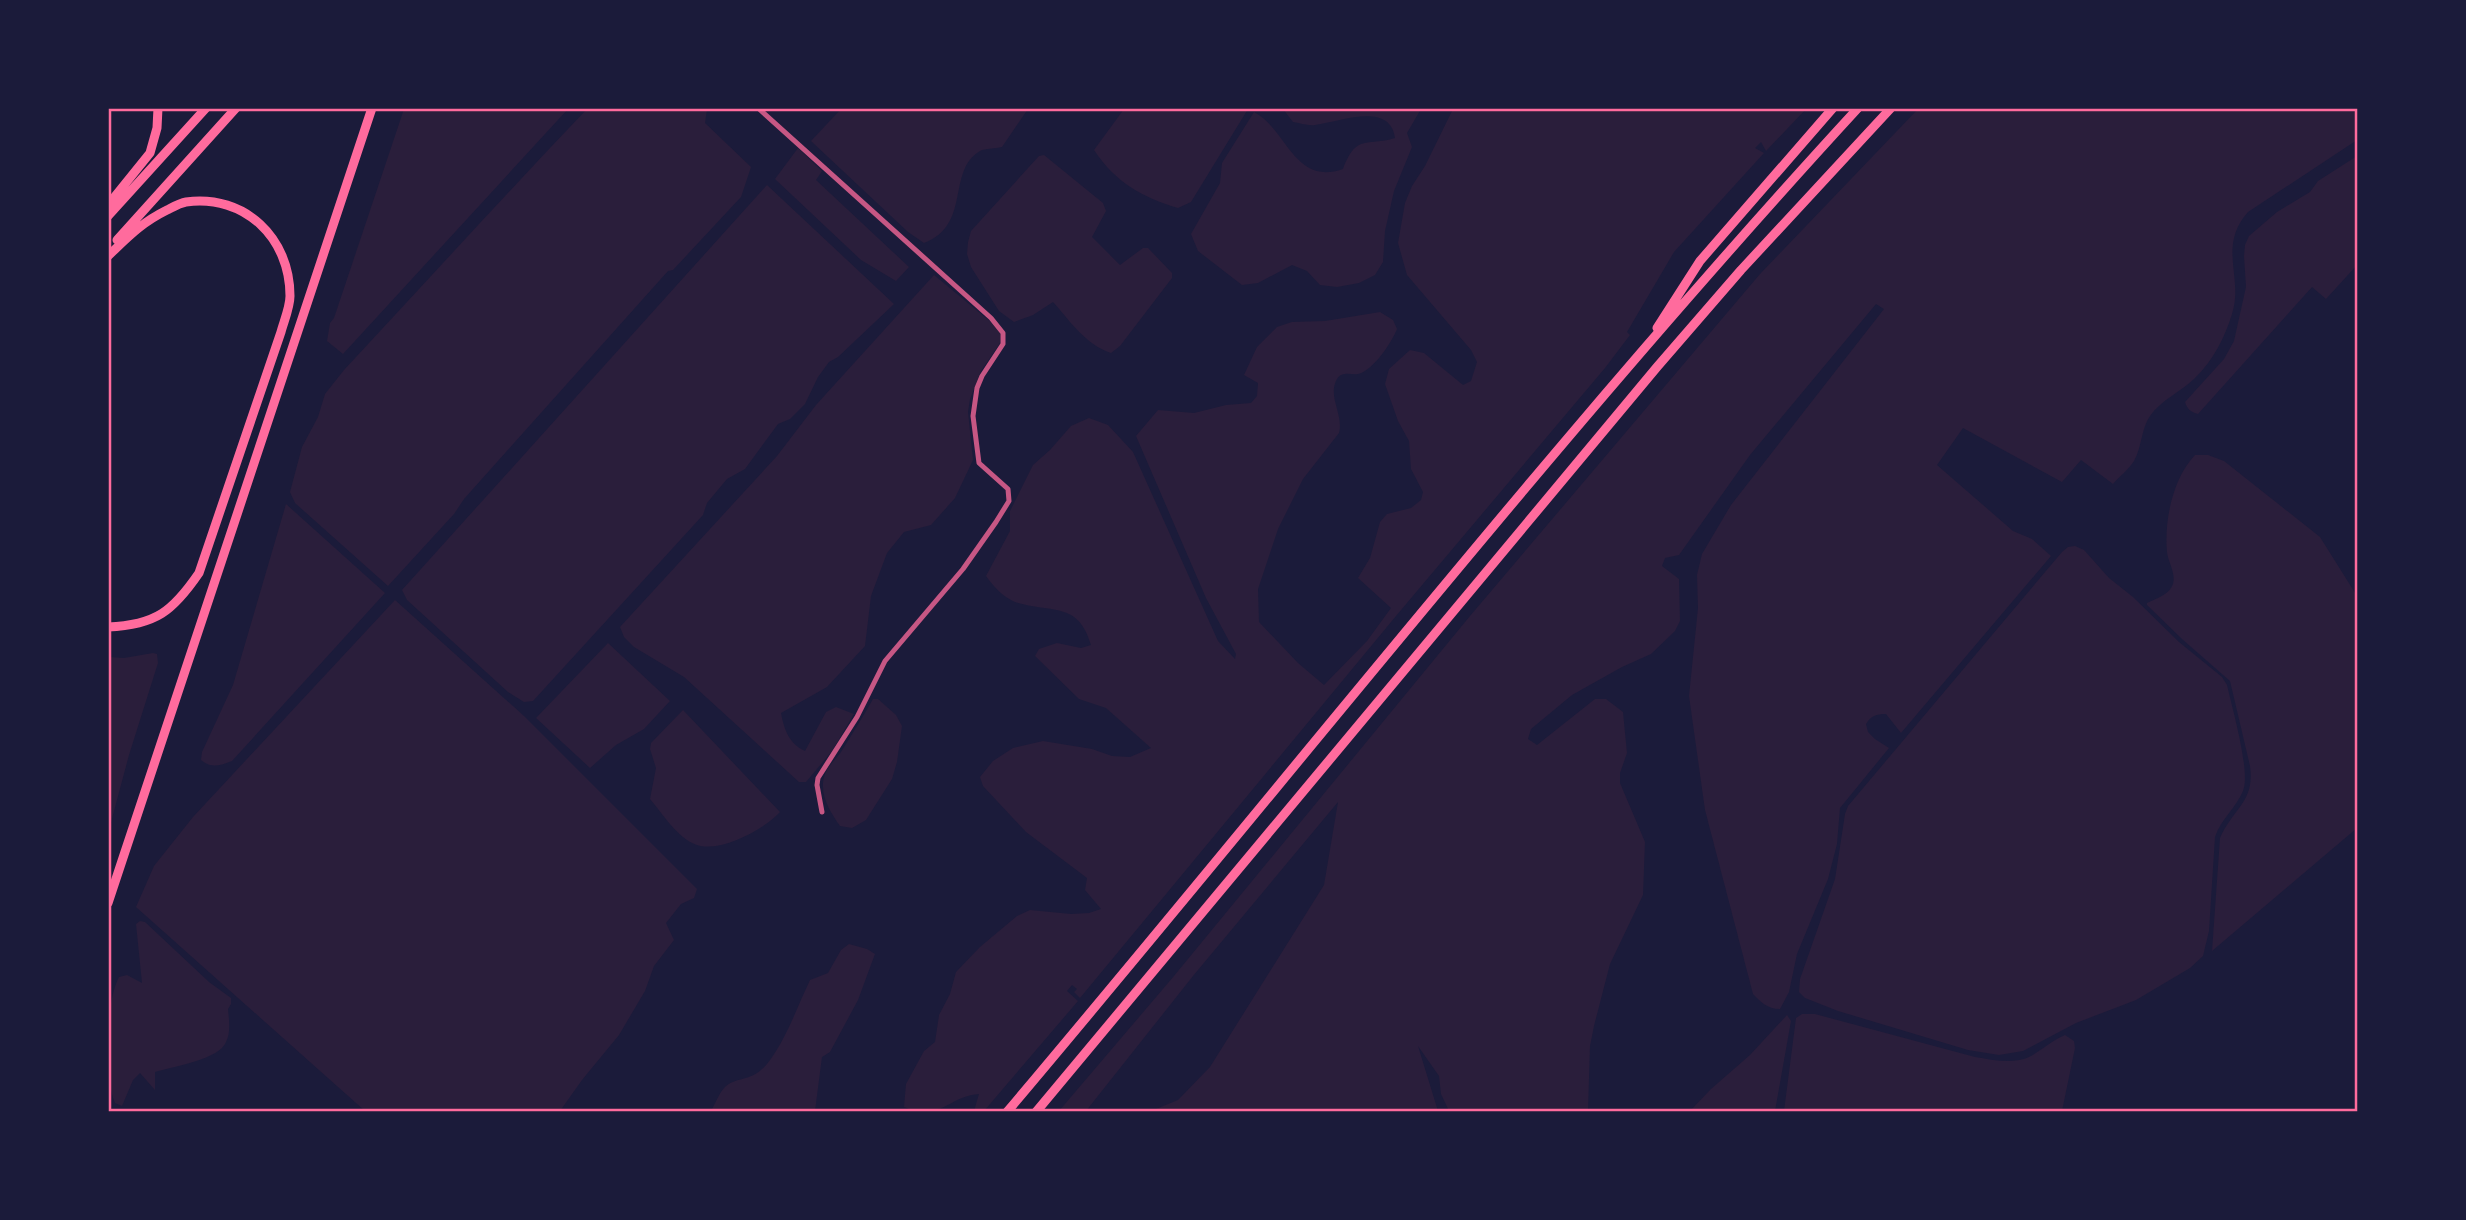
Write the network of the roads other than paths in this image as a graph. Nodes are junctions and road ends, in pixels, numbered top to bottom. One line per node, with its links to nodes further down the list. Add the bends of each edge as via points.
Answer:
1 (158, 108): 9 (main road, via 150,153)
2 (206, 108): 10 (main road)
3 (236, 108): 11 (main road)
4 (372, 108): 16 (main road)
5 (758, 108): 15 (street, via 991,317 1003,333 1003,344 977,388 973,416 979,463 1008,489 1009,501 963,569 880,669 857,717 818,778)
6 (1833, 108): 13 (main road, via 1700,261)
7 (1857, 108): 13 (main road)
8 (1891, 108): 18 (main road, via 1657,367)
9 (108, 205)
10 (108, 216)
11 (108, 250)
12 (108, 256): 14 (main road, via 145,221 184,202 223,202 251,216 273,238 288,268 290,299 199,573 182,598 160,617)
13 (1640, 355): 17 (main road)
14 (108, 627)
15 (822, 812)
16 (108, 903)
17 (1007, 1111)
18 (1036, 1111)

